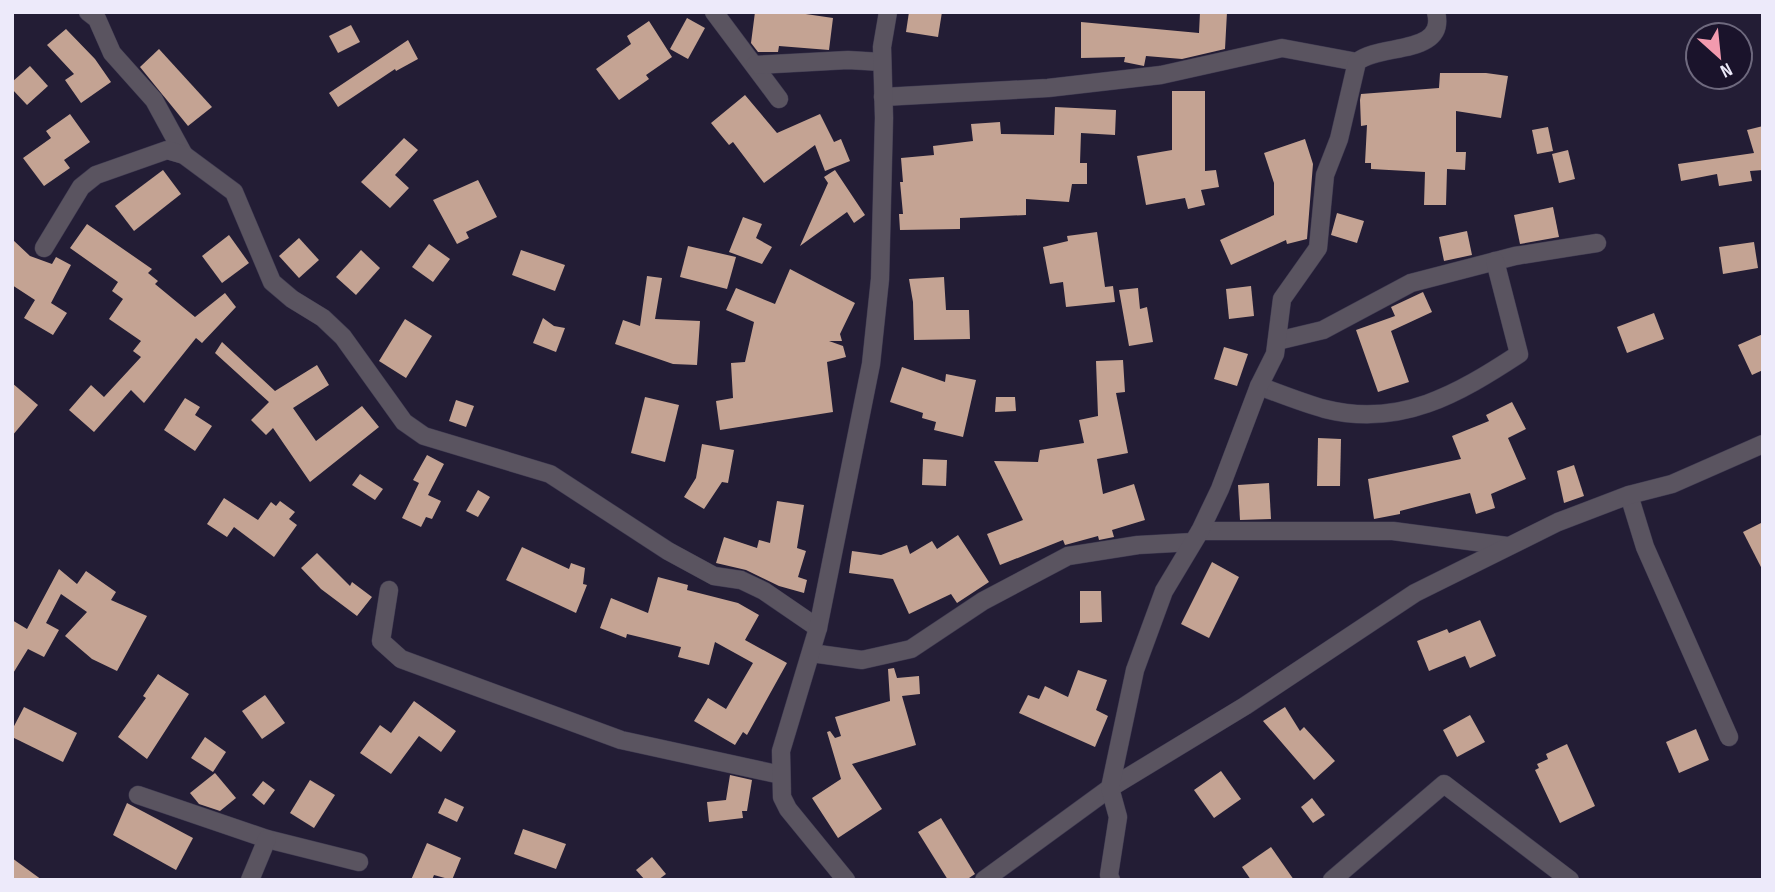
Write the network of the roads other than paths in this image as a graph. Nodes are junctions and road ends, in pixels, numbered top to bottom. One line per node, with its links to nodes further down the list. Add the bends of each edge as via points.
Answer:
1 (88, 12): 10 (street, via 97,19 112,53 154,100)
2 (714, 12): 7 (street)
3 (888, 12): 5 (street)
4 (1436, 12): 6 (street, via 1430,38 1424,43 1371,52)
5 (882, 62): 7 (street); 8 (street)
6 (1357, 62): 8 (street, via 1282,48 1149,77); 14 (street, via 1339,139 1325,175 1318,248 1282,299)
7 (755, 65): 9 (street)
8 (883, 97): 21 (street, via 880,279 871,364)
9 (779, 99)
10 (184, 155): 12 (street, via 167,150 96,175 82,187); 21 (street, via 234,192 272,282 343,337 404,422 424,436 550,474 668,551 715,576 741,580 764,591)
11 (1597, 243): 13 (street)
12 (44, 248)
13 (1495, 261): 14 (street, via 1411,283 1323,330); 15 (street, via 1519,354 1479,381 1419,409 1377,415 1326,409)
14 (1278, 341): 15 (street)
15 (1259, 386): 18 (street, via 1220,489)
16 (1763, 444): 17 (street, via 1672,484)
17 (1629, 495): 19 (street); 23 (street, via 1645,547)
18 (1196, 536): 19 (street, via 1393,531); 22 (street, via 1068,556 984,601 911,649 862,660); 25 (street, via 1148,630)
19 (1507, 546): 25 (street, via 1415,593 1245,706)
20 (388, 590): 24 (street, via 381,641 401,659 621,740)
21 (818, 628): 22 (street)
22 (811, 653): 24 (street, via 781,751)
23 (1729, 737)
24 (781, 775): 30 (street, via 788,809)
25 (1110, 788): 31 (street); 32 (street, via 1118,817)
26 (138, 795): 27 (street)
27 (267, 839): 28 (street); 29 (street)
28 (359, 862)
29 (250, 880)
30 (846, 880)
31 (984, 880)
32 (1111, 880)
33 (1332, 880): 34 (street, via 1444,784)
34 (1570, 880)

